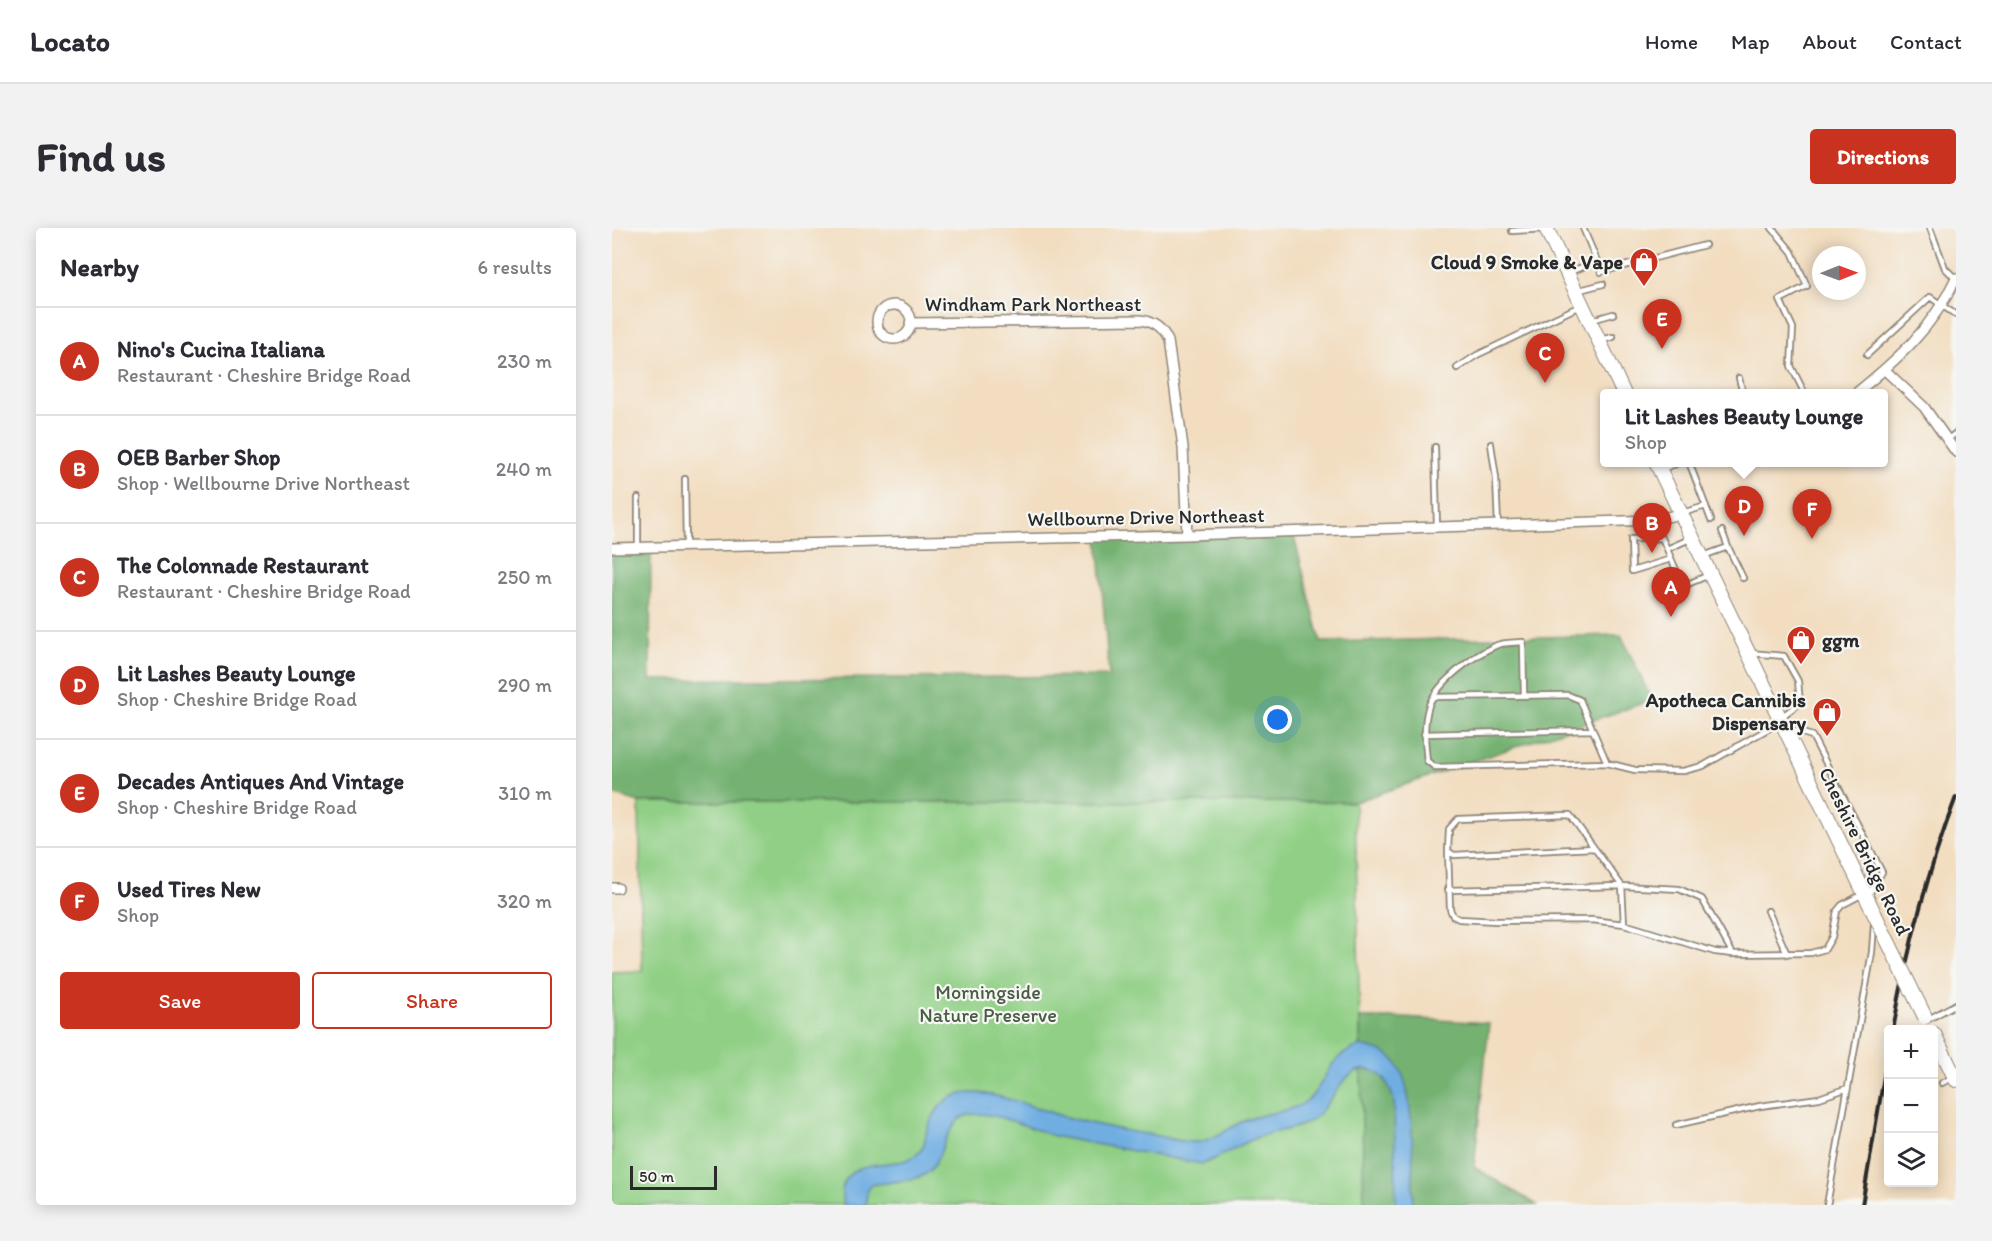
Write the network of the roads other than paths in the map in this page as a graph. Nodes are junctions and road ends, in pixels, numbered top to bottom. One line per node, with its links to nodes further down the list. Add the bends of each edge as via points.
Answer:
1 (1547, 228): 5 (lane); 8 (main road)
2 (1583, 228): 7 (lane)
3 (1772, 228): 25 (lane, via 1792,252 1807,286 1780,300 1793,328 1791,366)
4 (1930, 228): 9 (lane, via 1945,268)
5 (1512, 231)
6 (1704, 245): 7 (lane, via 1601,272)
7 (1597, 261): 8 (lane)
8 (1567, 273): 11 (main road)
9 (1956, 279): 12 (street)
10 (1603, 284): 11 (lane)
11 (1576, 291): 14 (main road)
12 (1953, 292): 13 (street)
13 (1942, 304): 16 (lane); 19 (lane, via 1930,297); 21 (street, via 1915,342)
14 (1582, 305): 17 (main road); 20 (lane)
15 (1612, 314): 17 (lane)
16 (1956, 315)
17 (1589, 320): 23 (main road, via 1606,339)
18 (910, 322): 43 (street, Windham Park Northeast, via 1140,320 1157,325 1168,341 1178,408)
19 (1867, 355)
20 (1457, 368)
21 (1885, 370): 26 (street); 28 (street, via 1924,407)
22 (1739, 378): 24 (lane)
23 (1623, 389)
24 (1742, 389)
25 (1803, 389)
26 (1861, 389)
27 (1956, 433): 28 (lane)
28 (1947, 440): 31 (street)
29 (1491, 444): 40 (lane)
30 (1435, 447): 41 (lane)
31 (1956, 452)
32 (1658, 467): 37 (main road, Cheshire Bridge Road)
33 (1691, 467): 36 (lane)
34 (685, 479): 46 (lane)
35 (638, 498): 49 (lane)
36 (1706, 506): 37 (lane); 38 (lane)
37 (1680, 514): 39 (street, Wellbourne Drive Northeast); 45 (main road, Cheshire Bridge Road)
38 (1711, 520)
39 (1641, 521): 40 (street, Wellbourne Drive Northeast); 44 (lane)
40 (1498, 525): 41 (street, Wellbourne Drive Northeast)
41 (1437, 527): 43 (street, Wellbourne Drive Northeast)
42 (1722, 531): 47 (lane)
43 (1187, 535): 46 (street, Wellbourne Drive Northeast)
44 (1644, 538): 50 (lane, via 1662,538); 52 (lane, via 1631,539 1632,571)
45 (1692, 538): 50 (lane); 51 (main road, Cheshire Bridge Road)
46 (686, 547): 49 (street, Wellbourne Drive Northeast)
47 (1728, 547): 51 (lane); 54 (lane)
48 (612, 548): 49 (street, Wellbourne Drive Northeast)
49 (638, 548)
50 (1667, 549): 52 (lane)
51 (1700, 557): 53 (main road, Cheshire Bridge Road)
52 (1671, 559): 53 (lane, via 1683,586)
53 (1709, 575): 55 (main road, Cheshire Bridge Road)
54 (1743, 578)
55 (1746, 653): 58 (main road, Cheshire Bridge Road); 58 (lane, via 1784,656 1798,681 1800,703)
56 (1524, 696): 57 (lane); 57 (lane, via 1523,642 1497,645 1460,668); 59 (lane, via 1568,695 1580,700)
57 (1433, 697): 60 (lane)
58 (1781, 722): 61 (lane, via 1693,769 1635,770); 66 (main road, Cheshire Bridge Road); 66 (lane, via 1812,736 1882,872)
59 (1593, 730): 60 (lane); 61 (lane)
60 (1424, 734): 61 (lane, via 1427,762 1435,767)
61 (1607, 763)
62 (1594, 848): 63 (lane, via 1454,855); 63 (lane, via 1570,815 1458,819 1449,829); 64 (lane)
63 (1448, 851): 65 (lane)
64 (1622, 886): 65 (lane); 69 (lane); 70 (lane, via 1679,889 1702,899)
65 (1448, 890): 69 (lane, via 1450,909 1459,919 1592,920)
66 (1866, 896): 68 (main road, Cheshire Bridge Road); 71 (lane, via 1842,905 1837,911 1832,937 1825,949)
67 (1768, 911): 71 (lane)
68 (1875, 915): 73 (main road, Cheshire Bridge Road, bridge); 76 (lane)
69 (1624, 924): 70 (lane)
70 (1733, 954): 71 (lane)
71 (1787, 954)
72 (1956, 1004): 73 (lane)
73 (1928, 1022)
74 (1938, 1045): 75 (main road)
75 (1951, 1080)
76 (1848, 1088): 77 (lane, via 1819,1098 1760,1106); 78 (lane)
77 (1676, 1125)
78 (1827, 1205)

